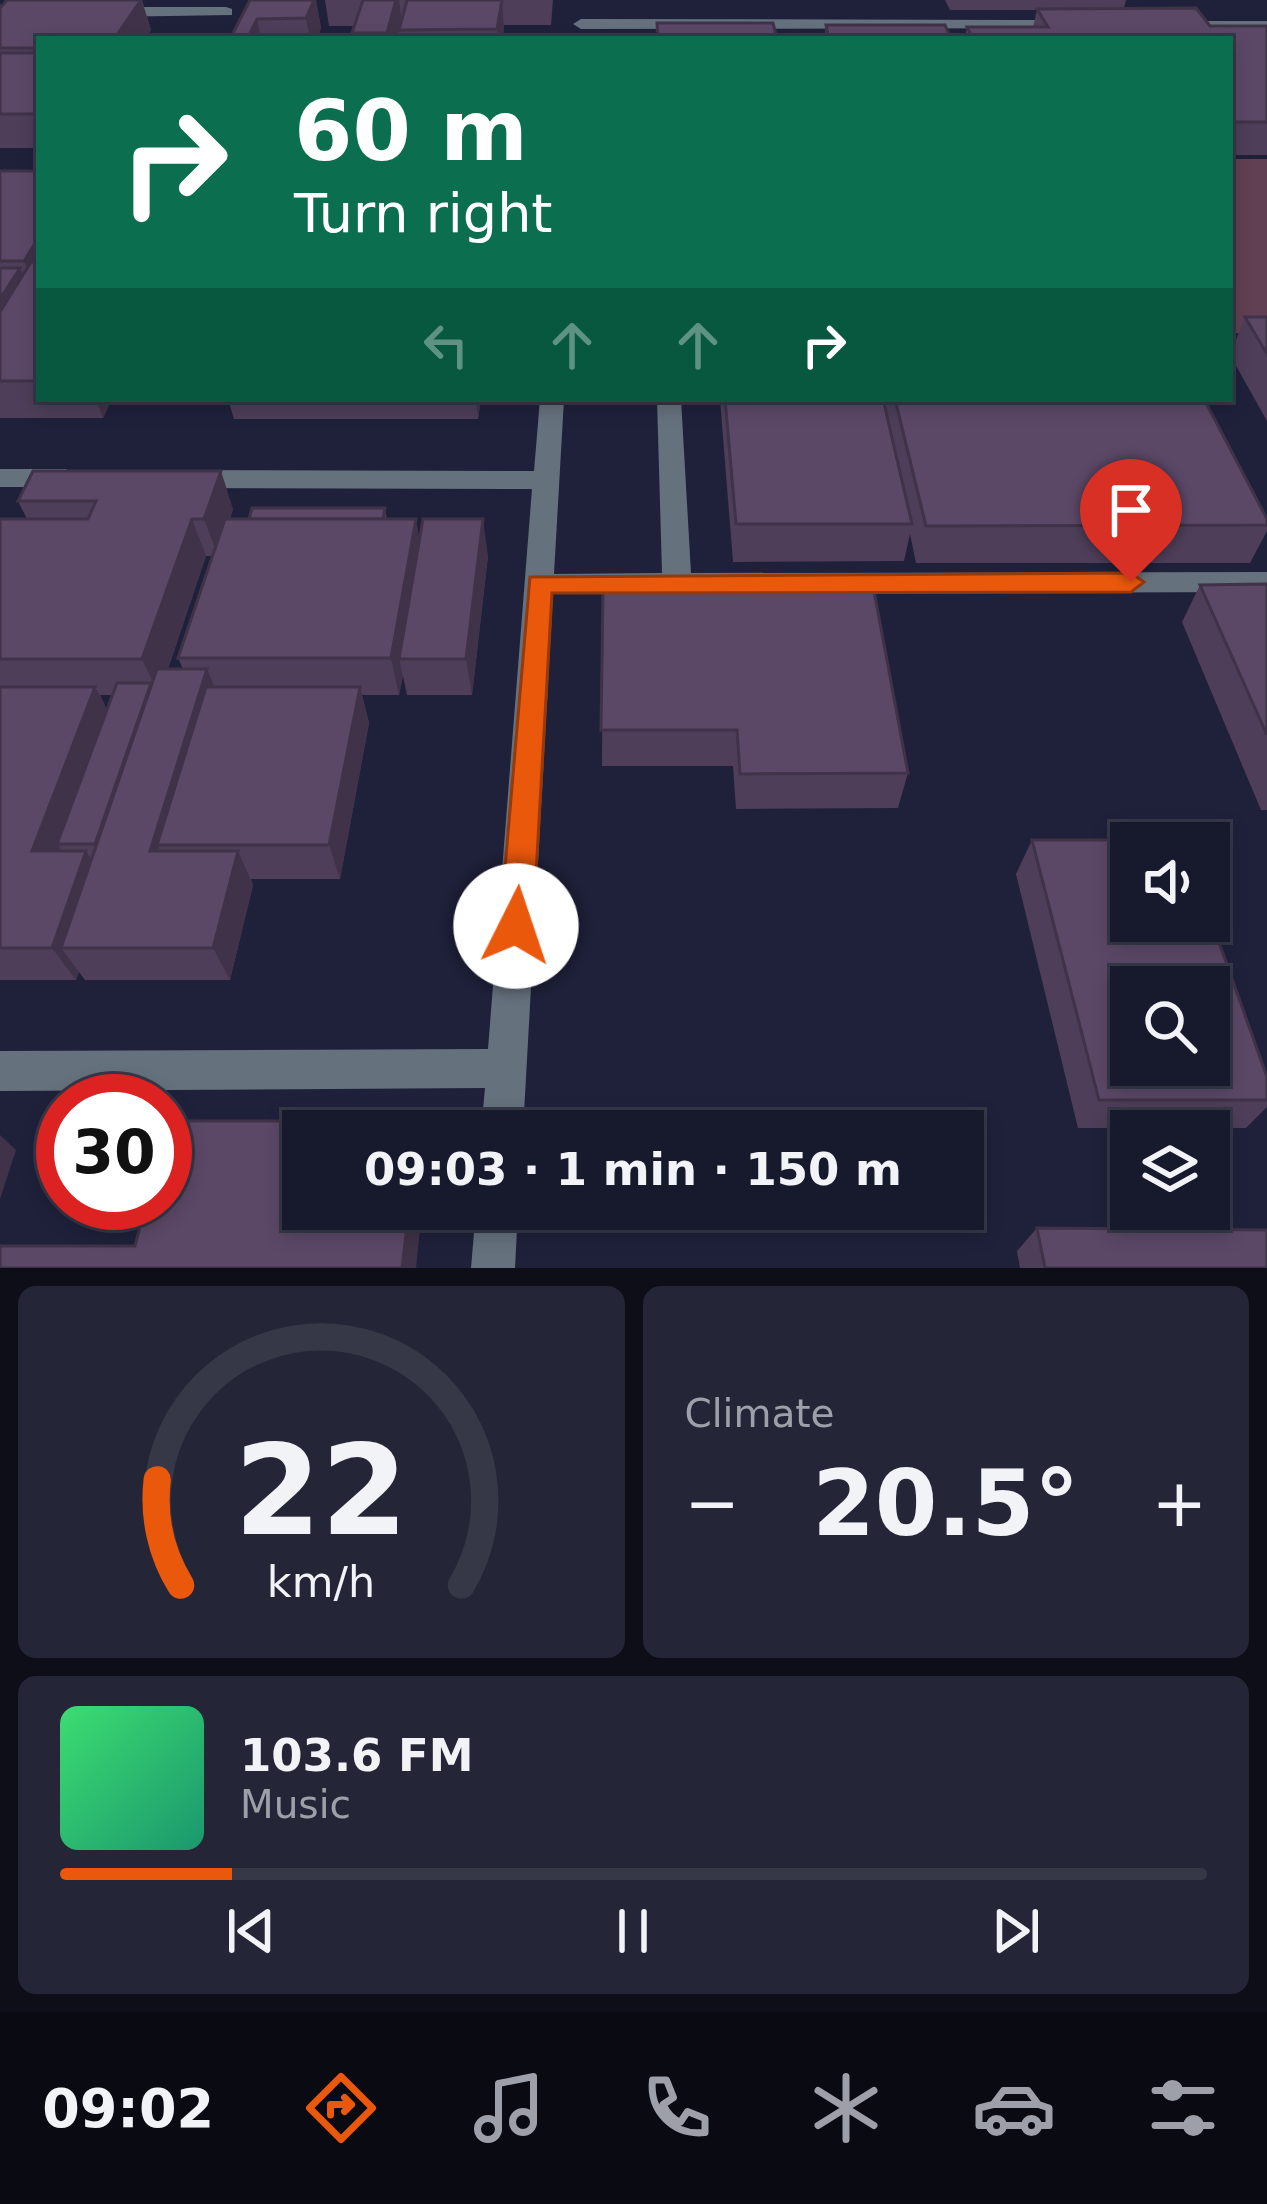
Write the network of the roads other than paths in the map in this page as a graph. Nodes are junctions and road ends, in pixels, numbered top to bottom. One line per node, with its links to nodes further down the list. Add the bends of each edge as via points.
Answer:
1 (582, 0): 7 (street)
2 (91, 12): 3 (street)
3 (226, 13)
4 (1101, 26): 7 (street)
5 (1149, 26): 6 (street)
6 (1267, 26)
7 (580, 31)
8 (552, 402): 13 (street)
9 (669, 402): 15 (street)
10 (0, 478): 11 (street)
11 (95, 478)
12 (166, 478): 13 (street)
13 (546, 480): 16 (street)
14 (1267, 582): 15 (street)
15 (677, 583): 16 (street)
16 (539, 584): 17 (street)
17 (507, 1068): 18 (street); 19 (street)
18 (0, 1071)
19 (504, 1110)
20 (496, 1230): 21 (street)
21 (493, 1268)

